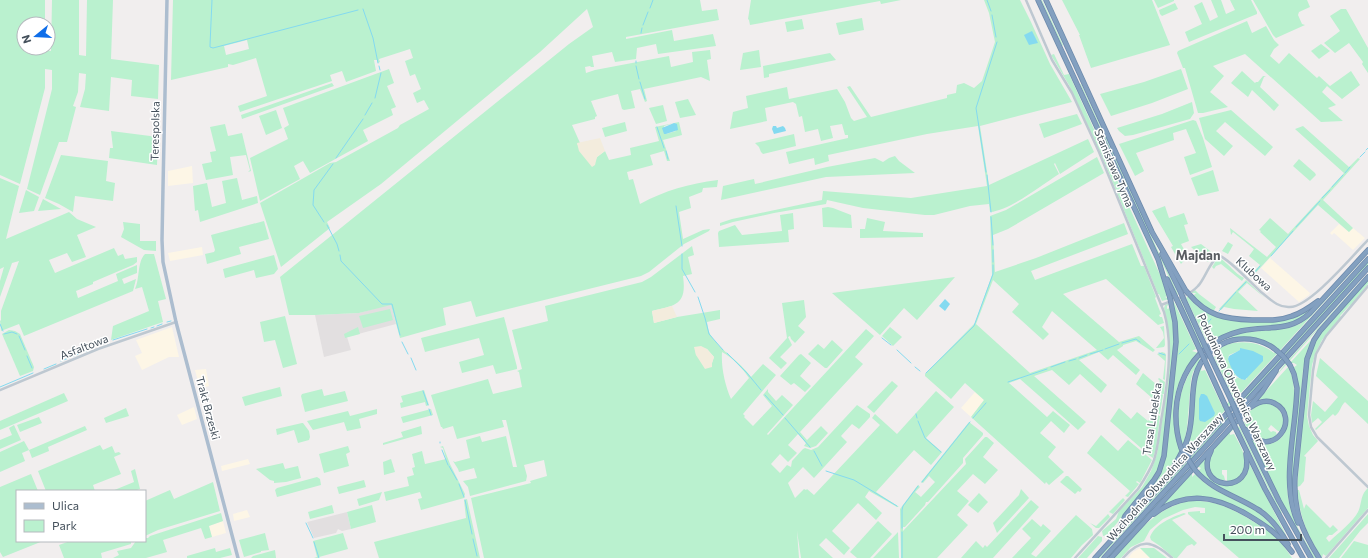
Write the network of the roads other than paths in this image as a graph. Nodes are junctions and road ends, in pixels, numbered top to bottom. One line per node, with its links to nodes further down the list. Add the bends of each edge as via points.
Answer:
1 (167, 0): 10 (main road, Terespolska, via 162,201)
2 (1026, 0): 15 (street, Stanisława Tyma, via 1052,60 1072,93 1099,152)
3 (1038, 0): 8 (highway)
4 (1046, 0): 5 (highway)
5 (1152, 232): 14 (highway, via 1188,292 1205,309 1218,316 1274,320 1293,316); 21 (highway, Południowa Obwodnica Warszawy, bridge)
6 (1368, 240): 15 (street, Klubowa, via 1307,300 1293,307 1280,306 1218,256 1196,288)
7 (1368, 250): 14 (highway)
8 (1158, 259): 23 (highway, Południowa Obwodnica Warszawy, bridge); 28 (highway, bridge, via 1172,303 1175,327 1164,456 1159,472 1125,516)
9 (1368, 259): 24 (highway, Wschodnia Obwodnica Warszawy)
10 (164, 262): 16 (main road, Trakt Brzeski)
11 (1368, 268): 18 (highway)
12 (1368, 277): 30 (highway, via 1320,331 1307,359 1295,496 1302,528)
13 (1368, 286): 25 (street, via 1328,333 1316,354 1309,409 1309,419 1314,433)
14 (1324, 298): 29 (highway, bridge, via 1296,324 1249,329 1230,335 1211,346 1198,357 1186,374 1177,399 1176,427 1181,448 1195,470 1214,487 1264,514 1281,532)
15 (1161, 306): 17 (street, Stanisława Tyma, via 1167,324)
16 (176, 322): 19 (street, Asfaltowa, via 98,349); 31 (main road, Trakt Brzeski)
17 (1168, 350): 32 (street, Trasa Lubelska, via 1166,395 1157,448 1150,470 1138,490)
18 (1280, 363): 20 (highway, via 1266,387); 34 (highway, Wschodnia Obwodnica Warszawy)
19 (0, 390)
20 (1245, 412): 21 (highway, via 1260,402 1273,402 1285,415 1286,424 1278,438 1263,441 1251,436); 22 (highway)
21 (1240, 421): 40 (highway, Południowa Obwodnica Warszawy, via 1279,501)
22 (1214, 446): 23 (highway, via 1207,460 1208,469 1214,480 1225,484 1236,482 1244,475 1247,462); 27 (highway)
23 (1245, 448): 39 (highway, Południowa Obwodnica Warszawy, via 1264,489)
24 (1169, 478): 28 (highway, Wschodnia Obwodnica Warszawy); 30 (highway, bridge, via 1189,436 1194,381 1203,360 1218,346 1236,340 1248,339 1270,345 1283,356 1294,374 1297,388 1289,482 1291,500 1300,528)
25 (1368, 487)
26 (1368, 510): 41 (street)
27 (1147, 519): 29 (highway, via 1159,510 1180,501 1196,498 1214,500 1230,506 1270,529); 35 (highway)
28 (1118, 533): 33 (highway, Wschodnia Obwodnica Warszawy)
29 (1292, 552): 38 (highway)
30 (1319, 557)
31 (238, 558)
32 (1075, 558)
33 (1095, 558)
34 (1104, 558)
35 (1111, 558)
36 (1123, 558): 37 (street, via 1134,547 1147,543 1160,548)
37 (1172, 558)
38 (1296, 558)
39 (1303, 558)
40 (1311, 558)
41 (1326, 558)

